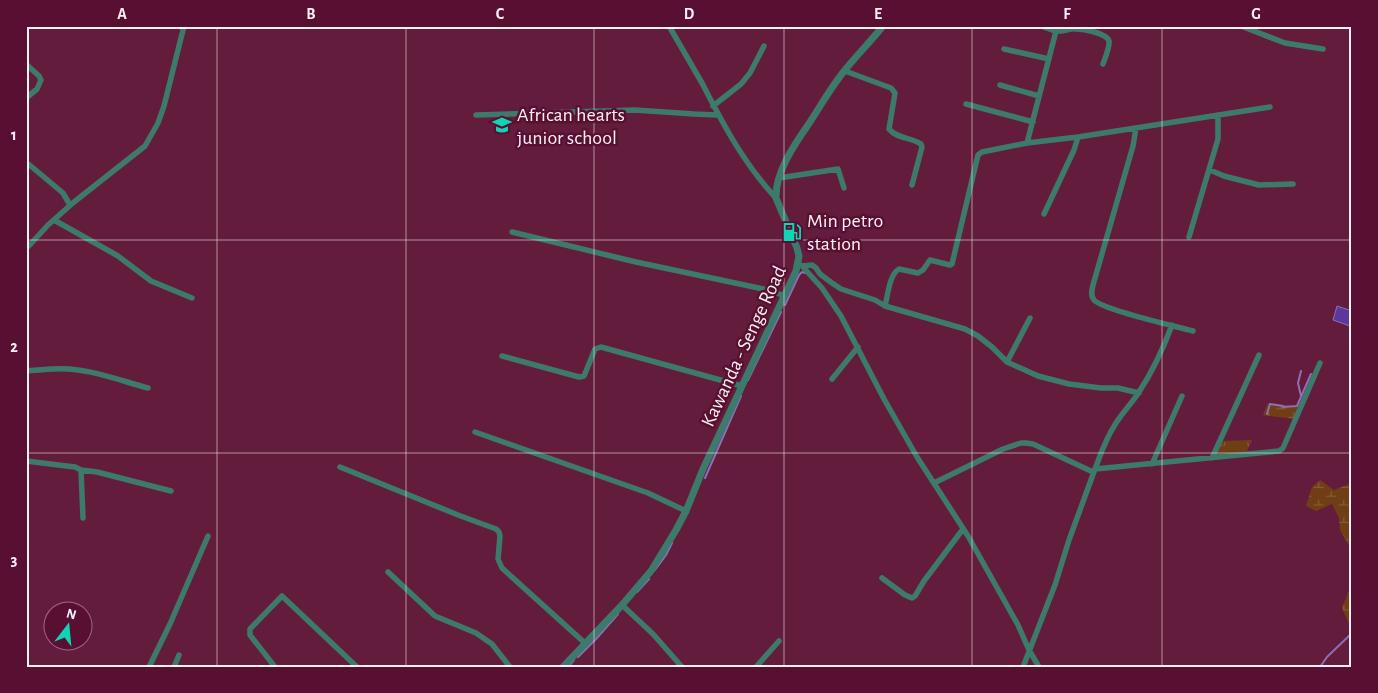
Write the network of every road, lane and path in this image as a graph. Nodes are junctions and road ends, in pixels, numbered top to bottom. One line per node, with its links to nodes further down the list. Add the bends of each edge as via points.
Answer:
1 (184, 26): 35 (street, via 164,106 146,146)
2 (669, 26): 19 (street)
3 (883, 26): 14 (street)
4 (1041, 26): 7 (street)
5 (1241, 26): 10 (street, via 1285,43)
6 (1074, 27): 7 (street); 13 (street, via 1101,34 1109,40)
7 (1056, 31): 11 (street)
8 (764, 46): 19 (street, via 741,84)
9 (1004, 49): 11 (street)
10 (1323, 49)
11 (1048, 59): 16 (street)
12 (26, 64): 17 (street, via 41,80 37,89)
13 (1103, 64)
14 (845, 71): 30 (street, via 791,152); 32 (street, via 891,88 895,93 889,129 896,135 917,141 922,147)
15 (1000, 85): 16 (street)
16 (1039, 96): 24 (street)
17 (26, 98)
18 (966, 104): 24 (street)
19 (713, 106): 23 (street)
20 (1270, 107): 21 (street)
21 (1218, 114): 25 (street); 29 (street, via 1218,139)
22 (476, 115): 23 (street, via 635,110)
23 (718, 115): 34 (street, via 738,150)
24 (1032, 122): 27 (street)
25 (1136, 128): 26 (street); 46 (street, via 1092,295 1098,303)
26 (1078, 137): 27 (street); 36 (street)
27 (1027, 143): 44 (street, via 986,150 978,155 952,264 930,260 918,273 895,271)
28 (26, 162): 35 (street, via 63,193)
29 (1210, 170): 31 (street, via 1259,185); 39 (street)
30 (779, 178): 33 (street, via 838,169); 34 (street)
31 (1292, 184)
32 (912, 185)
33 (844, 188)
34 (776, 198): 41 (street, Kawanda - Senge Road, via 797,248)
35 (70, 205): 37 (street)
36 (1044, 214)
37 (54, 220): 40 (street); 43 (street, via 118,256 151,281)
38 (512, 232): 42 (street)
39 (1188, 237)
40 (26, 249)
41 (800, 265): 42 (street, Kawanda - Senge Road); 44 (street, via 812,265 841,289); 48 (street, via 822,288)
42 (785, 296): 55 (street, Kawanda - Senge Road)
43 (192, 298)
44 (885, 306): 51 (street, via 965,329 978,336)
45 (1030, 318): 51 (street)
46 (1172, 326): 47 (street); 57 (street, via 1159,357)
47 (1193, 331)
48 (858, 347): 54 (street); 66 (street)
49 (1259, 355): 60 (street)
50 (502, 356): 55 (street, via 579,378 587,372 595,349 601,347)
51 (1007, 362): 57 (street, via 1038,376 1069,384)
52 (1320, 362): 60 (street, via 1283,448)
53 (26, 371): 56 (street, via 78,370)
54 (832, 379)
55 (742, 386): 68 (street, Kawanda - Senge Road)
56 (148, 388)
57 (1138, 392): 65 (street, via 1107,438)
58 (1182, 396): 62 (street)
59 (475, 432): 68 (street)
60 (1212, 458): 62 (street)
61 (26, 461): 64 (street)
62 (1152, 464): 65 (street)
63 (340, 467): 76 (street, via 496,529 500,536 498,559 502,568)
64 (81, 470): 67 (street); 69 (street)
65 (1094, 471): 66 (street, via 1026,443 1002,449); 77 (street)
66 (934, 484): 70 (street)
67 (171, 491)
68 (686, 510): 74 (street, Kawanda - Senge Road, via 652,571)
69 (83, 518)
70 (962, 529): 73 (street, via 912,598); 77 (street)
71 (208, 536): 79 (street)
72 (388, 572): 83 (street, via 435,616 476,633 492,644)
73 (882, 578)
74 (622, 605): 76 (street, Kawanda - Senge Road); 85 (street)
75 (779, 641): 86 (street)
76 (586, 644): 84 (street, Kawanda - Senge Road)
77 (1029, 650): 87 (street); 88 (street)
78 (180, 655): 80 (street)
79 (149, 667)
80 (174, 667)
81 (275, 667): 82 (street, via 250,635 250,630 282,596)
82 (357, 667)
83 (510, 667)
84 (563, 667)
85 (682, 667)
86 (756, 667)
87 (1023, 667)
88 (1039, 667)

